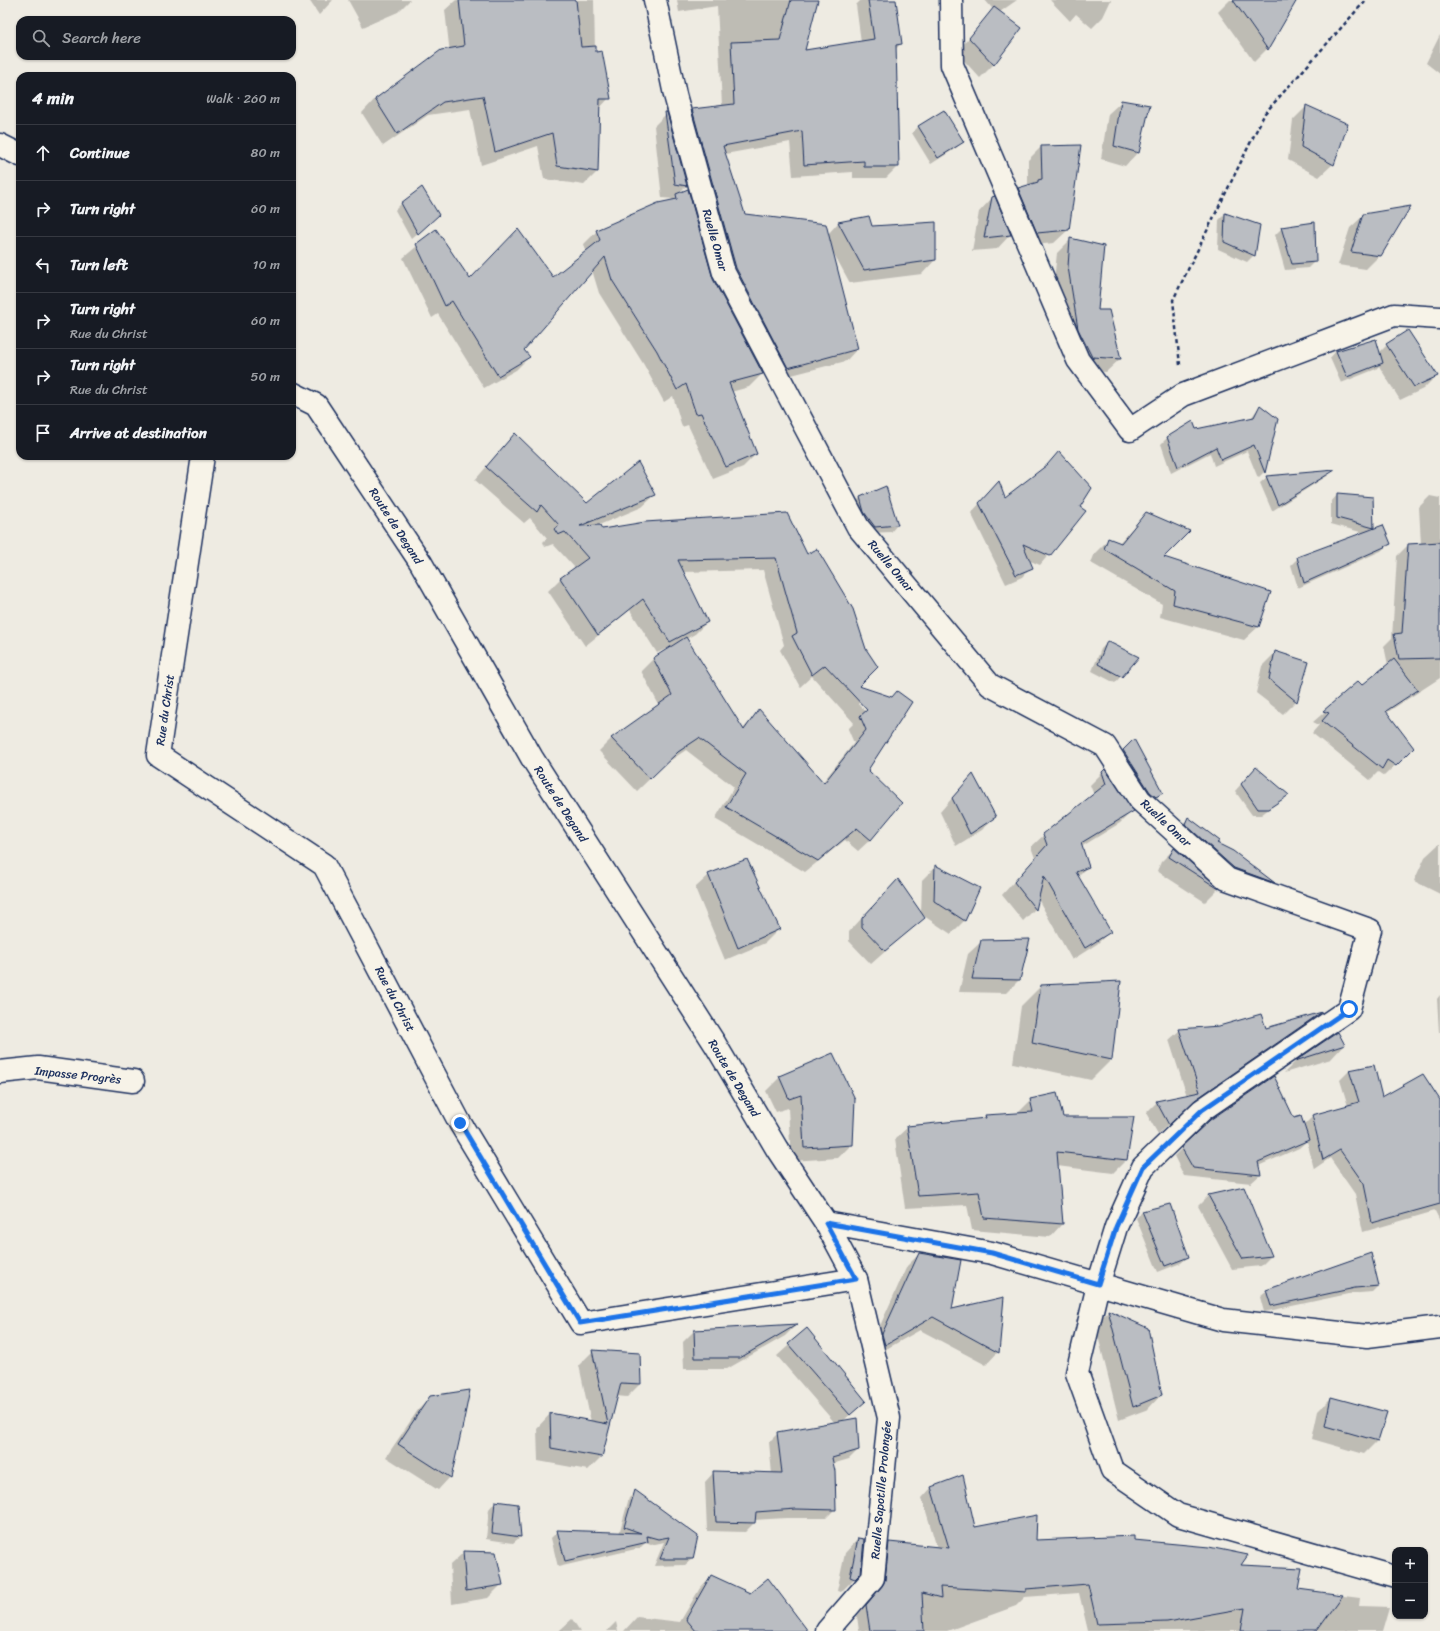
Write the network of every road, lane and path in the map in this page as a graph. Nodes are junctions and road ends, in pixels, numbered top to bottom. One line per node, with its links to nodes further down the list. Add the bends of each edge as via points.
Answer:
1 (655, 0): 14 (street, Ruelle Omar, via 675,95 724,273 858,527 990,685 1105,746 1140,800 1227,879 1370,930 1349,1009 1202,1110 1143,1167 1116,1227)
2 (951, 0): 7 (street, via 952,65 1078,360 1130,430)
3 (1366, 0): 7 (path, via 1265,113 1173,300)
4 (0, 145): 5 (street)
5 (16, 153)
6 (1440, 318): 7 (street, via 1394,315)
7 (1184, 394)
8 (296, 395): 12 (street, Route de Degand, via 316,405 421,562 532,758)
9 (202, 460): 13 (street, Rue du Christ, via 158,755 324,865 460,1123 580,1323)
10 (0, 1072): 11 (street, Impasse Progrès, via 38,1068)
11 (133, 1081)
12 (826, 1223): 13 (street, Ruelle Sapotille Prolongée); 14 (street, via 992,1253)
13 (856, 1279): 17 (street, Ruelle Sapotille Prolongée, via 889,1418 873,1578)
14 (1098, 1284): 15 (street, via 1224,1320 1367,1336); 16 (street, via 1077,1373 1112,1470 1178,1515)
15 (1440, 1327)
16 (1392, 1576)
17 (827, 1631)

